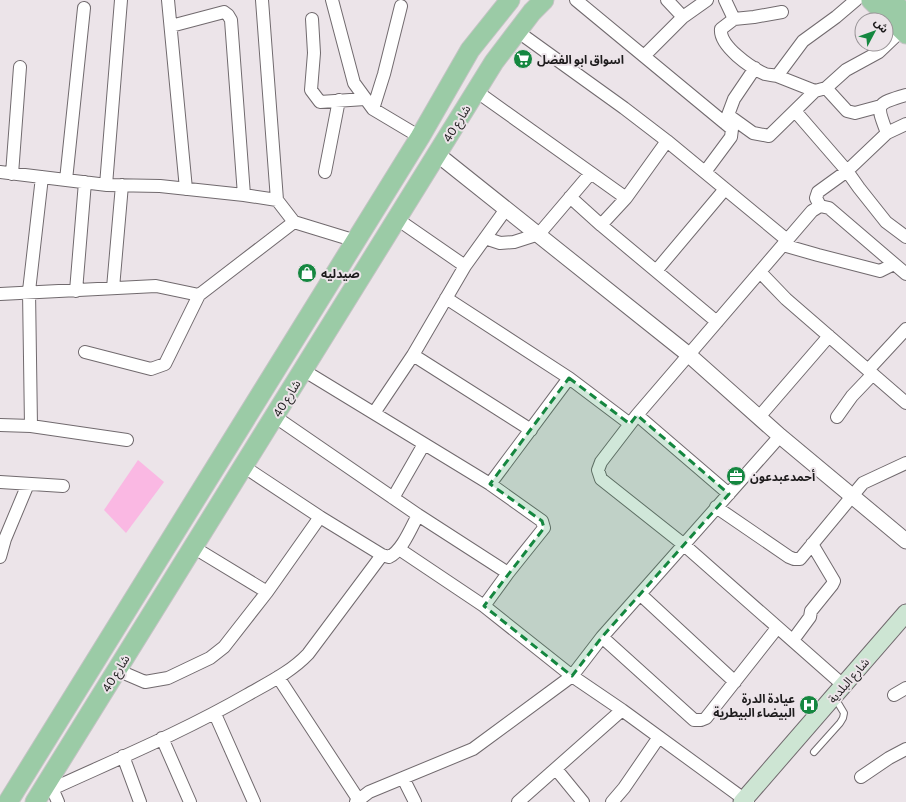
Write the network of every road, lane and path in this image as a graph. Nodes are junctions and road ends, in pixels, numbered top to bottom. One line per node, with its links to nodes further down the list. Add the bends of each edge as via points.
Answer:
1 (121, 0): 50 (street)
2 (168, 0): 20 (street)
3 (262, 0): 57 (street)
4 (332, 0): 30 (street, via 354,83)
5 (509, 0): 38 (main road, شارع 40, via 470,50)
6 (544, 0): 22 (main road, شارع 40)
7 (576, 0): 23 (street)
8 (667, 0): 17 (street)
9 (707, 0): 17 (street)
10 (726, 0): 19 (street)
11 (856, 0): 26 (street, via 803,41)
12 (871, 0): 21 (main road)
13 (891, 0): 21 (main road)
14 (401, 6): 33 (street)
15 (84, 8): 48 (street)
16 (782, 12): 19 (street)
17 (682, 17): 23 (street)
18 (312, 19): 31 (street, via 312,90 320,102)
19 (734, 19): 25 (street, via 721,29 721,38 731,50)
20 (171, 26): 52 (street); 54 (street, via 224,12 231,20)
21 (905, 26): 27 (street, via 879,52 846,70)
22 (517, 32): 28 (main road, شارع 40); 39 (street)
23 (644, 55): 35 (street, via 693,98)
24 (20, 67): 45 (street)
25 (754, 68): 26 (street, via 765,74); 35 (street, via 734,99)
26 (777, 76): 27 (street)
27 (821, 90): 32 (street, via 847,112 855,113); 34 (street)
28 (476, 91): 40 (main road, شارع 40); 46 (street)
29 (906, 95): 32 (street, via 885,102)
30 (365, 98): 31 (street); 33 (street)
31 (339, 100): 43 (street)
32 (881, 106): 37 (street, via 879,112)
33 (373, 109): 38 (street)
34 (795, 111): 35 (street, via 769,136 753,133); 41 (street)
35 (727, 119): 44 (street, via 732,129 731,137)
36 (906, 124): 37 (street)
37 (887, 133): 41 (street)
38 (420, 137): 66 (main road, شارع 40)
39 (667, 141): 44 (street); 56 (street)
40 (437, 154): 59 (street); 60 (main road, شارع 40)
41 (847, 170): 58 (street, via 818,192 816,198); 64 (street, via 886,222)
42 (0, 172): 45 (street)
43 (326, 172)
44 (705, 172): 53 (street)
45 (12, 174): 47 (street)
46 (590, 174): 55 (street); 56 (street)
47 (42, 177): 48 (street); 75 (street)
48 (66, 180): 49 (street)
49 (85, 182): 50 (street); 74 (street)
50 (106, 185): 51 (street)
51 (122, 185): 52 (street); 73 (street)
52 (186, 189): 54 (street)
53 (725, 189): 67 (street); 70 (street)
54 (244, 195): 57 (street)
55 (570, 197): 62 (street); 63 (street)
56 (626, 198): 62 (street)
57 (277, 200): 61 (street)
58 (820, 206): 67 (street, via 812,211); 68 (street, via 829,208)
59 (506, 209): 63 (street); 65 (street)
60 (397, 219): 69 (street); 85 (main road, شارع 40)
61 (294, 222): 66 (street); 77 (street)
62 (601, 225): 70 (street)
63 (539, 234): 65 (street, via 500,244); 84 (street)
64 (906, 237)
65 (485, 238): 69 (street)
66 (356, 241): 119 (main road, شارع 40)
67 (785, 242): 68 (street, via 818,255 880,272); 71 (street)
68 (894, 264): 72 (street)
69 (465, 266): 78 (street)
70 (656, 271): 79 (street)
71 (760, 272): 79 (street); 81 (street, via 786,299)
72 (906, 274)
73 (113, 288): 74 (street); 77 (street, via 156,286)
74 (76, 291): 75 (street)
75 (29, 292): 76 (street); 95 (street)
76 (0, 294)
77 (199, 295): 82 (street, via 165,364 151,369)
78 (446, 298): 83 (street); 87 (street)
79 (717, 322): 84 (street)
80 (906, 329): 86 (street)
81 (829, 336): 86 (street); 91 (street)
82 (85, 352)
83 (412, 355): 89 (street); 96 (street)
84 (689, 355): 91 (street); 93 (street)
85 (303, 370): 89 (street); 90 (main road, شارع 40)
86 (870, 372): 88 (street); 92 (street)
87 (569, 378): 93 (street); 96 (street)
88 (906, 403)
89 (374, 413): 99 (street)
90 (274, 416): 101 (main road, شارع 40); 108 (street)
91 (759, 416): 97 (street)
92 (837, 417)
93 (633, 419): 106 (street); 113 (street, via 601,462 598,470 602,479)
94 (0, 425): 95 (street)
95 (31, 426): 98 (street)
96 (530, 430): 104 (street)
97 (780, 436): 106 (street); 107 (street)
98 (127, 440)
99 (424, 444): 104 (street); 108 (street)
100 (906, 463): 107 (street, via 864,483)
101 (243, 466): 111 (street); 115 (main road, شارع 40)
102 (0, 482): 103 (street)
103 (28, 484): 105 (street); 118 (street)
104 (490, 484): 120 (street, via 542,521 544,528)
105 (63, 486)
106 (729, 494): 109 (street)
107 (852, 496): 112 (street); 114 (street)
108 (393, 498): 110 (street)
109 (716, 507): 113 (street); 114 (street, via 794,559 800,559)
110 (418, 515): 116 (street); 120 (street)
111 (320, 517): 117 (street); 122 (street)
112 (906, 541)
113 (683, 544): 123 (street); 128 (street)
114 (812, 544): 130 (street, via 834,581)
115 (193, 547): 121 (main road, شارع 40); 122 (street)
116 (399, 549): 117 (street, via 389,557); 124 (street)
117 (382, 555): 133 (street, via 308,654)
118 (0, 557)
119 (152, 569): 121 (main road); 126 (main road, شارع 40)
120 (508, 573): 124 (street)
121 (172, 581): 127 (main road, شارع 40)
122 (267, 592): 131 (street, via 224,647 210,658 168,678 145,682)
123 (641, 594): 129 (street); 134 (street)
124 (484, 606): 132 (street)
125 (906, 613): 136 (main road, شارع البلدية)
126 (124, 615): 127 (main road); 151 (main road, شارع 40)
127 (143, 627): 131 (main road, شارع 40)
128 (777, 628): 130 (street); 134 (street)
129 (602, 637): 132 (street); 134 (street, via 694,720 706,718)
130 (793, 640): 136 (street)
131 (117, 670): 148 (main road, شارع 40)
132 (572, 676): 138 (street); 147 (street, via 473,749)
133 (278, 677): 139 (street); 149 (street)
134 (735, 682)
135 (906, 688): 137 (street)
136 (839, 691): 143 (lane, via 843,718); 150 (main road, شارع البلدية)
137 (894, 695)
138 (622, 710): 140 (street); 145 (street)
139 (215, 714): 141 (street); 155 (street)
140 (659, 737): 150 (street); 159 (street)
141 (162, 738): 144 (street); 154 (street)
142 (906, 749): 146 (street)
143 (814, 752)
144 (123, 756): 148 (street); 153 (street)
145 (556, 769): 157 (street); 158 (street)
146 (861, 777)
147 (403, 778): 149 (street, via 369,792); 156 (street)
148 (42, 795): 152 (street)
149 (358, 801)
150 (745, 801)
151 (8, 802)
152 (58, 802)
153 (140, 802)
154 (190, 802)
155 (254, 802)
156 (415, 802)
157 (518, 802)
158 (583, 802)
159 (612, 802)

